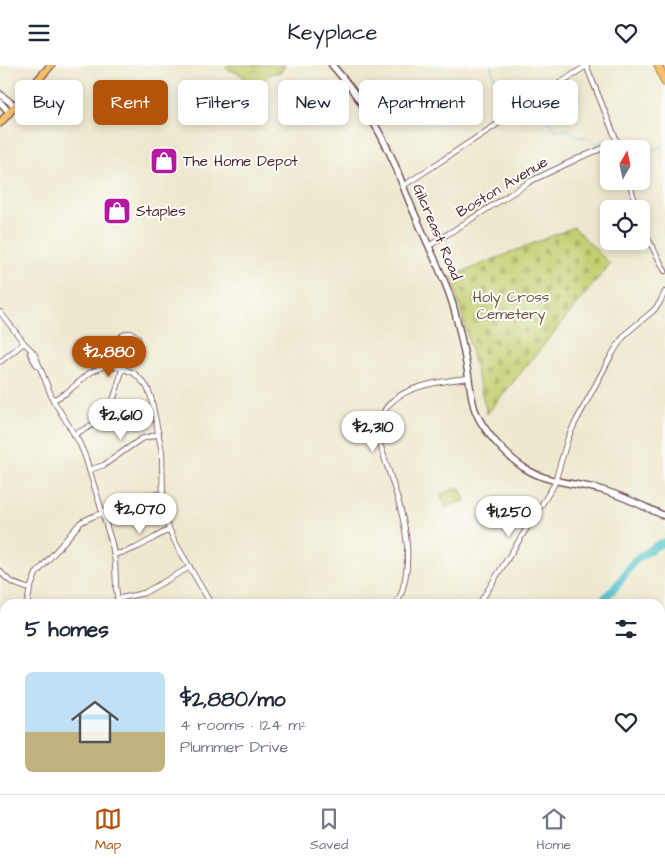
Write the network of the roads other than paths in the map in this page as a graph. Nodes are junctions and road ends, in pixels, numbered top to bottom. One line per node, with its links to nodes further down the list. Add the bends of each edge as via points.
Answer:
1 (51, 65): 7 (main road)
2 (332, 65): 16 (street, Gilcreast Road, via 375,126)
3 (586, 65): 14 (street); 16 (street)
4 (658, 65): 8 (highway)
5 (662, 65): 6 (highway)
6 (665, 73)
7 (38, 80)
8 (665, 82)
9 (0, 94): 11 (street)
10 (0, 102): 12 (street)
11 (15, 106): 12 (main road)
12 (9, 113): 13 (main road)
13 (0, 123)
14 (617, 140)
15 (600, 149): 18 (street, Boston Avenue, via 531,181)
16 (403, 186): 18 (street, Gilcreast Road)
17 (650, 242): 19 (street)
18 (429, 246): 26 (street, Gilcreast Road, via 454,306)
19 (665, 271)
20 (665, 292): 31 (street, via 660,304 630,330 611,356 571,432)
21 (0, 312): 22 (street)
22 (24, 343): 24 (street); 27 (street, via 35,355)
23 (127, 352): 23 (street, via 133,352 138,346 135,335 124,335 120,342); 25 (street)
24 (0, 363)
25 (122, 368): 27 (street, via 98,368); 28 (street, via 134,373 147,387); 29 (street, via 109,409 102,418)
26 (469, 378): 31 (street, Gilcreast Road, via 476,410 490,436 526,469); 44 (street, via 411,390 387,406 382,414 378,434 402,514 407,543 408,562)
27 (53, 400): 29 (street)
28 (158, 434): 30 (street, via 141,439 104,465); 32 (street)
29 (74, 435): 30 (street)
30 (89, 470): 33 (street)
31 (556, 480): 34 (street, Gilcreast Road, via 604,490); 45 (street)
32 (163, 494): 33 (street, via 144,495); 35 (street)
33 (103, 514): 36 (street); 39 (street, via 85,519 78,525 39,570)
34 (665, 516)
35 (169, 530): 36 (street, via 132,551); 37 (street)
36 (114, 554): 41 (street)
37 (190, 567): 42 (street, via 144,593); 43 (street)
38 (0, 571): 39 (street, via 12,583)
39 (30, 589): 40 (street)
40 (28, 599)
41 (118, 599)
42 (124, 599)
43 (207, 599)
44 (399, 599)
45 (482, 599)

